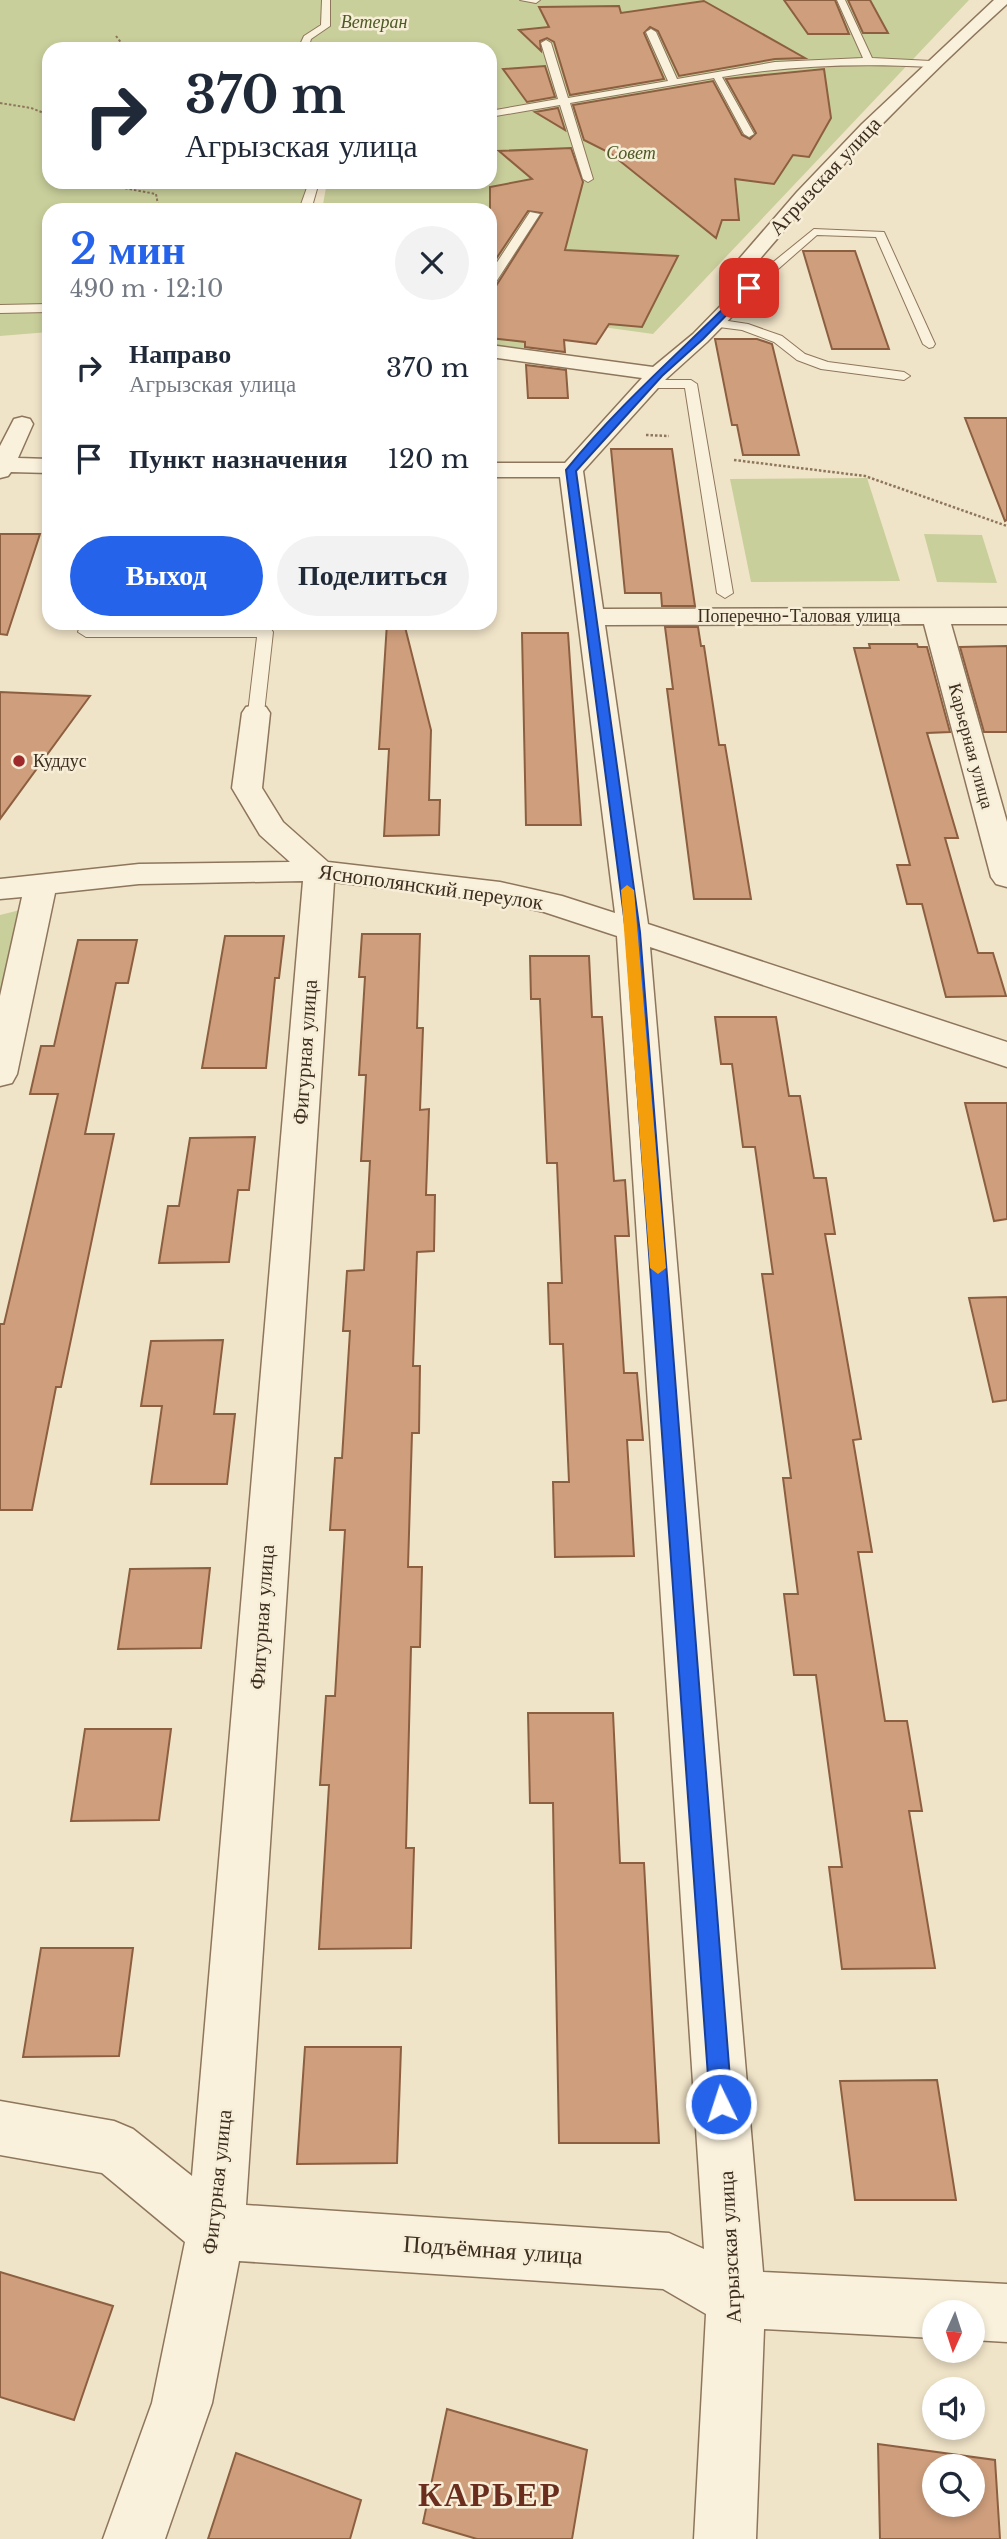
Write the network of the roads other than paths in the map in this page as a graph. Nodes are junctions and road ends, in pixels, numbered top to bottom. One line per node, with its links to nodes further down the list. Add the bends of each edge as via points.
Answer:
1 (326, 0): 7 (lane, via 325,26)
2 (524, 0): 3 (lane)
3 (536, 0)
4 (841, 0): 9 (lane)
5 (1003, 0): 10 (street, Агрызская улица)
6 (651, 32): 12 (lane)
7 (306, 42)
8 (546, 43): 13 (lane)
9 (869, 61): 10 (lane); 11 (lane, via 775,65)
10 (931, 64): 19 (street, Агрызская улица, via 743,266)
11 (717, 76): 12 (lane); 15 (lane)
12 (674, 84): 13 (lane)
13 (564, 102): 14 (lane); 16 (lane)
14 (497, 113)
15 (748, 134)
16 (588, 179)
17 (534, 214): 18 (lane)
18 (497, 272)
19 (749, 288): 22 (street); 23 (lane, via 814,232 880,234)
20 (42, 308): 21 (lane)
21 (0, 309)
22 (715, 323): 25 (lane, via 778,339 801,357 826,366); 26 (street)
23 (929, 344)
24 (497, 352): 26 (street)
25 (904, 376)
26 (654, 379): 31 (street); 32 (lane, via 691,384)
27 (22, 424): 29 (street)
28 (42, 466): 29 (street)
29 (2, 468)
30 (497, 470): 31 (street)
31 (571, 470): 35 (street, Агрызская улица)
32 (725, 593)
33 (935, 615): 34 (street, Поперечно-Таловая улица); 35 (street, Поперечно-Таловая улица); 41 (street, Карьерная улица)
34 (1007, 616)
35 (592, 617): 44 (street, Агрызская улица)
36 (87, 630): 37 (lane)
37 (176, 630)
38 (267, 630): 39 (lane)
39 (256, 713): 40 (street, via 247,788 271,828)
40 (318, 871): 42 (street, Яснополянский переулок, via 139,874); 44 (street, Яснополянский переулок, via 500,892 551,903); 48 (street, Фигурная улица)
41 (1007, 877)
42 (41, 883): 43 (street, Яснополянский переулок); 46 (street)
43 (0, 890)
44 (633, 932): 45 (street, Яснополянский переулок); 49 (street, Агрызская улица)
45 (1007, 1055)
46 (0, 1074)
47 (0, 2127): 48 (street, via 114,2148)
48 (216, 2231): 49 (street, Подъёмная улица, via 669,2261); 51 (street, Фигурная улица, via 182,2403)
49 (736, 2299): 50 (street, Подъёмная улица); 52 (street, Агрызская улица)
50 (1007, 2313)
51 (134, 2539)
52 (725, 2539)

